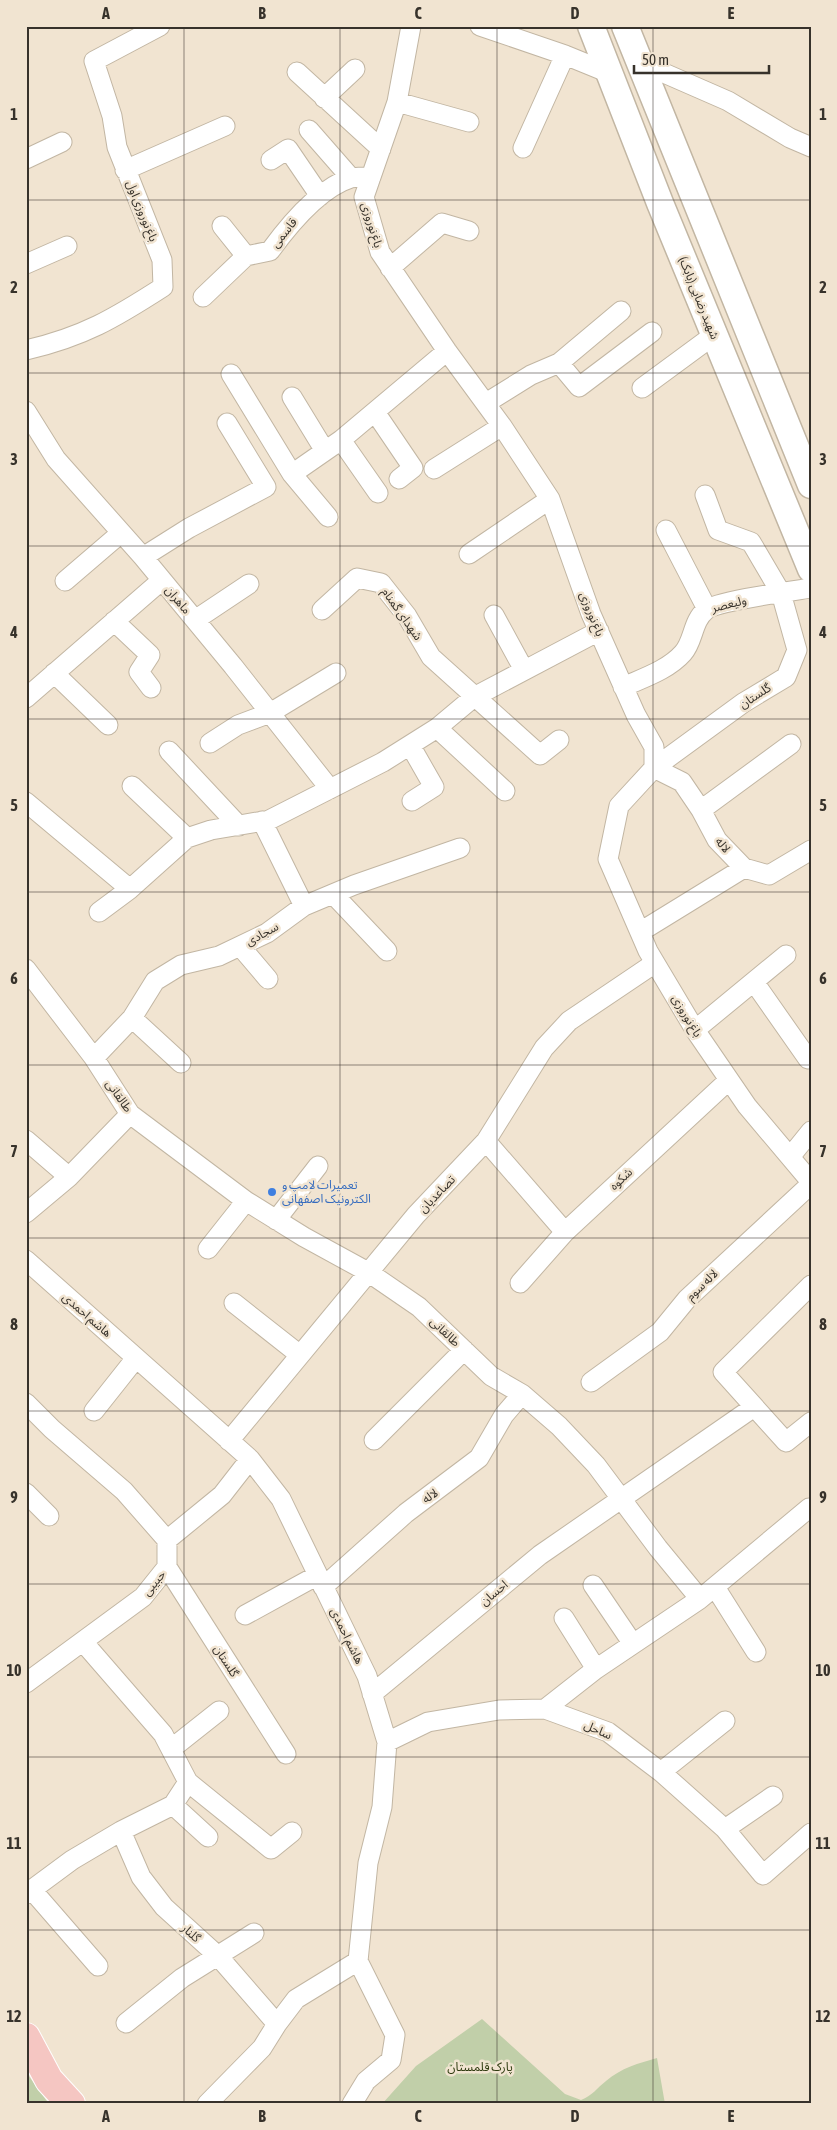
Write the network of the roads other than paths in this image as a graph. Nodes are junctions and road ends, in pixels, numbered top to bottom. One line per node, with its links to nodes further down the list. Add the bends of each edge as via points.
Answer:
1 (160, 26): 22 (street, باغ نوروزی اول, via 94,61)
2 (411, 26): 12 (street, باغ نوروزی)
3 (480, 26): 6 (street)
4 (591, 26): 10 (main road, شهید رضایی (بابک))
5 (625, 26): 7 (main road)
6 (566, 55): 10 (street); 18 (street)
7 (641, 63): 17 (street, via 728,101); 52 (main road)
8 (355, 69): 11 (street)
9 (297, 72): 11 (street)
10 (610, 73): 35 (main road, شهید رضایی (بابک))
11 (324, 98): 19 (street)
12 (397, 102): 13 (street); 19 (street, باغ نوروزی)
13 (469, 122)
14 (225, 126): 22 (street)
15 (309, 130): 24 (street)
16 (62, 142): 20 (street)
17 (811, 147)
18 (523, 148)
19 (381, 149): 23 (street, باغ نوروزی)
20 (26, 159)
21 (271, 160): 25 (street, via 288,149)
22 (125, 170): 36 (street, باغ نوروزی اول, via 162,260 163,287 112,320 63,342)
23 (371, 177): 24 (street, قاسمی); 31 (street, باغ نوروزی, via 364,197 380,252)
24 (351, 178): 25 (street, قاسمی)
25 (320, 196): 29 (street, قاسمی, via 290,222 270,251)
26 (222, 226): 29 (street)
27 (469, 231): 31 (street, via 442,223)
28 (67, 246): 30 (street)
29 (246, 256): 32 (street)
30 (26, 264)
31 (390, 268): 37 (street, باغ نوروزی)
32 (203, 297)
33 (621, 311): 38 (street)
34 (652, 332): 38 (street, via 579,387)
35 (714, 335): 40 (street); 61 (main road, شهید رضایی (بابک))
36 (26, 350)
37 (447, 351): 42 (street, باغ نوروزی); 44 (street)
38 (559, 363): 42 (street, via 531,375)
39 (231, 374): 50 (street)
40 (642, 388)
41 (292, 397): 48 (street)
42 (486, 403): 46 (street, باغ نوروزی)
43 (26, 411): 58 (street, ماهران, via 56,459)
44 (375, 412): 47 (street); 51 (street, via 413,468)
45 (226, 423): 60 (street, via 266,487)
46 (502, 426): 49 (street); 55 (street, باغ نوروزی)
47 (341, 440): 48 (street); 53 (street)
48 (325, 451): 50 (street)
49 (434, 469)
50 (292, 474): 56 (street)
51 (399, 479)
52 (811, 485)
53 (378, 493)
54 (705, 495): 66 (street, گلستان, via 718,530 751,542)
55 (550, 499): 59 (street); 72 (street, باغ نوروزی)
56 (328, 517)
57 (666, 530): 67 (street)
58 (121, 533): 60 (street, ماهران); 63 (street)
59 (469, 554)
60 (143, 557): 62 (street, ماهران)
61 (811, 569)
62 (162, 580): 70 (street, ماهران); 71 (street)
63 (65, 581)
64 (249, 584): 70 (street)
65 (811, 588): 66 (street, ولیعصر)
66 (781, 593): 67 (street, ولیعصر); 88 (street, گلستان, via 797,650 786,677)
67 (707, 609): 76 (street, ولیعصر, via 695,625 684,653 662,669)
68 (322, 610): 78 (street, شهدای گمنام, via 357,578 380,583 407,616 431,657)
69 (494, 615): 73 (street)
70 (195, 620): 80 (street, ماهران)
71 (114, 622): 74 (street); 77 (street, via 150,655 139,672)
72 (599, 631): 73 (street); 76 (street, باغ نوروزی)
73 (524, 670): 78 (street)
74 (54, 673): 79 (street); 81 (street)
75 (336, 673): 80 (street)
76 (623, 687): 88 (street, باغ نوروزی, via 654,747)
77 (151, 688)
78 (474, 697): 82 (street); 83 (street, via 540,755)
79 (26, 698)
80 (270, 713): 84 (street, via 238,725); 90 (street, ماهران)
81 (108, 725)
82 (437, 728): 86 (street); 91 (street)
83 (559, 740)
84 (210, 743)
85 (791, 744): 94 (street)
86 (410, 745): 90 (street); 92 (street, via 434,787)
87 (169, 751): 96 (street)
88 (654, 768): 94 (street, لاله, via 682,782); 105 (street, باغ نوروزی, via 619,806 608,860)
89 (132, 786): 97 (street)
90 (330, 789): 95 (street)
91 (504, 791)
92 (412, 800)
93 (26, 802): 101 (street)
94 (701, 810): 100 (street, لاله, via 717,840)
95 (262, 822): 96 (street); 103 (street)
96 (239, 826): 97 (street)
97 (187, 838): 101 (street)
98 (460, 848): 102 (street, سجادی)
99 (811, 850): 100 (street, via 769,875)
100 (744, 868): 105 (street)
101 (130, 889): 104 (street)
102 (333, 894): 103 (street, سجادی); 107 (street)
103 (304, 906): 106 (street, سجادی, via 267,933)
104 (99, 912)
105 (640, 932): 109 (street, باغ نوروزی)
106 (240, 946): 111 (street); 113 (street, سجادی, via 219,956 181,965 155,981)
107 (387, 952)
108 (786, 955): 112 (street)
109 (655, 963): 114 (street, باغ نوروزی); 122 (street, تصاعدیان, via 569,1021 544,1048)
110 (26, 968): 115 (street, طالقانی)
111 (268, 979)
112 (754, 982): 114 (street); 116 (street)
113 (132, 1018): 115 (street, سجادی); 117 (street)
114 (694, 1030): 118 (street, باغ نوروزی)
115 (94, 1058): 119 (street, طالقانی)
116 (808, 1059)
117 (181, 1063)
118 (729, 1080): 123 (street, باغ نوروزی); 130 (street, شکوه)
119 (130, 1114): 125 (street); 127 (street, طالقانی)
120 (811, 1131): 123 (street)
121 (26, 1140): 125 (street)
122 (486, 1141): 130 (street); 133 (street, تصاعدیان)
123 (790, 1157): 126 (street, باغ نوروزی)
124 (318, 1166): 129 (street)
125 (69, 1177): 128 (street)
126 (811, 1183): 140 (street, لاله سوم, via 686,1299 660,1332)
127 (246, 1201): 129 (street, طالقانی); 131 (street)
128 (26, 1213)
129 (276, 1220): 133 (street, طالقانی)
130 (565, 1232): 134 (street, شکوه)
131 (208, 1249)
132 (26, 1260): 139 (street, هاشم احمدی)
133 (368, 1272): 137 (street, طالقانی, via 419,1307); 138 (street, تصاعدیان)
134 (520, 1283)
135 (811, 1285): 143 (street, via 723,1372)
136 (234, 1303): 138 (street)
137 (464, 1350): 141 (street, طالقانی, via 491,1376); 146 (street)
138 (300, 1355): 147 (street, تصاعدیان)
139 (136, 1358): 144 (street); 147 (street, هاشم احمدی)
140 (591, 1382)
141 (522, 1394): 150 (street, طالقانی, via 559,1426 596,1465); 155 (street, لاله, via 504,1415 479,1458)
142 (26, 1403): 153 (street, via 124,1490)
143 (754, 1406): 145 (street, via 786,1442); 150 (street, احسان)
144 (94, 1411)
145 (808, 1430)
146 (374, 1440)
147 (228, 1441): 148 (street, هاشم احمدی)
148 (250, 1459): 153 (street, via 222,1495); 155 (street, هاشم احمدی, via 281,1499)
149 (26, 1493): 152 (street)
150 (621, 1500): 158 (street, طالقانی); 166 (street, احسان, via 540,1555)
151 (809, 1508): 157 (street)
152 (49, 1516)
153 (167, 1540): 154 (street, حبیبی)
154 (167, 1567): 161 (street, حبیبی, via 143,1598); 172 (street, گلستان)
155 (320, 1581): 159 (street, لاله); 166 (street, هاشم احمدی, via 367,1676)
156 (593, 1585): 162 (street)
157 (715, 1587): 158 (street); 163 (street)
158 (700, 1599): 162 (street)
159 (245, 1615)
160 (564, 1618): 164 (street)
161 (84, 1642): 165 (street, حبیبی); 171 (street, via 163,1734)
162 (633, 1644): 164 (street)
163 (756, 1652)
164 (596, 1669): 167 (street)
165 (26, 1684)
166 (372, 1694): 170 (street, هاشم احمدی)
167 (545, 1709): 170 (street, ساحل, via 499,1710 428,1722); 173 (street, ساحل, via 608,1732)
168 (219, 1711): 171 (street)
169 (725, 1722): 173 (street)
170 (387, 1742): 185 (street, هاشم احمدی, via 382,1807 368,1863)
171 (171, 1749): 174 (street)
172 (286, 1754)
173 (661, 1772): 177 (street, ساحل)
174 (188, 1782): 176 (street); 179 (street, via 271,1849)
175 (773, 1796): 177 (street)
176 (173, 1805): 178 (street); 181 (street)
177 (725, 1830): 180 (street, ساحل, via 763,1875)
178 (121, 1831): 182 (street, via 72,1860); 184 (street, گلنار, via 141,1877 164,1907)
179 (292, 1832)
180 (811, 1833)
181 (208, 1837)
182 (29, 1892): 186 (street)
183 (254, 1933): 184 (street)
184 (218, 1956): 187 (street, via 182,1978); 188 (street, گلنار)
185 (358, 1961): 188 (street, via 296,1999); 192 (street, via 394,2035 391,2060 366,2081)
186 (98, 1966)
187 (126, 2023)
188 (276, 2024): 191 (street, via 262,2048)
189 (26, 2038): 190 (highway, via 49,2080)
190 (71, 2104)
191 (207, 2104)
192 (352, 2104)

